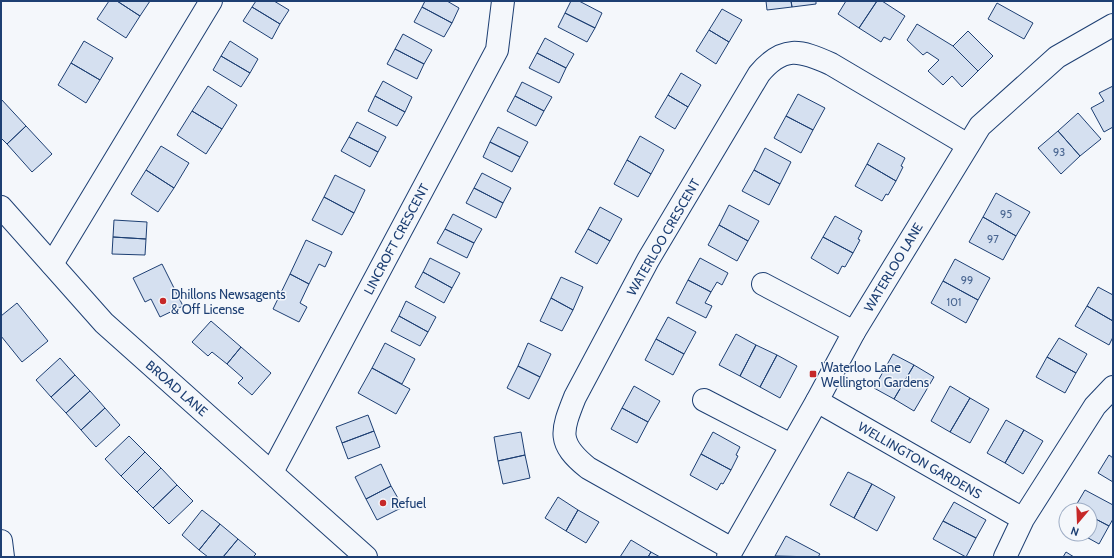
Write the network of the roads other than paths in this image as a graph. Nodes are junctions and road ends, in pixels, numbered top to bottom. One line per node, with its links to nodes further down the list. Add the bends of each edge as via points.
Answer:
1 (211, 1): 6 (street)
2 (503, 1): 13 (street, LINCROFT CRESCENT, via 497,50)
3 (1113, 25): 4 (street, WATERLOO LANE, via 1057,57 980,126)
4 (968, 145): 8 (street, WATERLOO LANE); 16 (street, WATERLOO CRESCENT, via 831,64 812,55 795,52 781,55 768,63 759,74 648,260 575,397 566,419 564,434 568,447 575,457 588,468)
5 (1, 207): 6 (street, BROAD LANE)
6 (52, 264): 13 (street, BROAD LANE, via 104,323)
7 (763, 284): 8 (street)
8 (854, 332): 11 (street, WATERLOO LANE)
9 (1113, 387): 14 (street, via 1095,406)
10 (704, 400): 12 (street)
11 (817, 401): 12 (street, WATERLOO LANE); 14 (street, WELLINGTON GARDENS)
12 (791, 445): 16 (street, WATERLOO LANE)
13 (272, 472): 18 (street, BROAD LANE)
14 (1023, 519): 19 (street)
15 (1, 540): 17 (street)
16 (730, 553)
17 (4, 557)
18 (366, 557)
19 (1005, 557)

